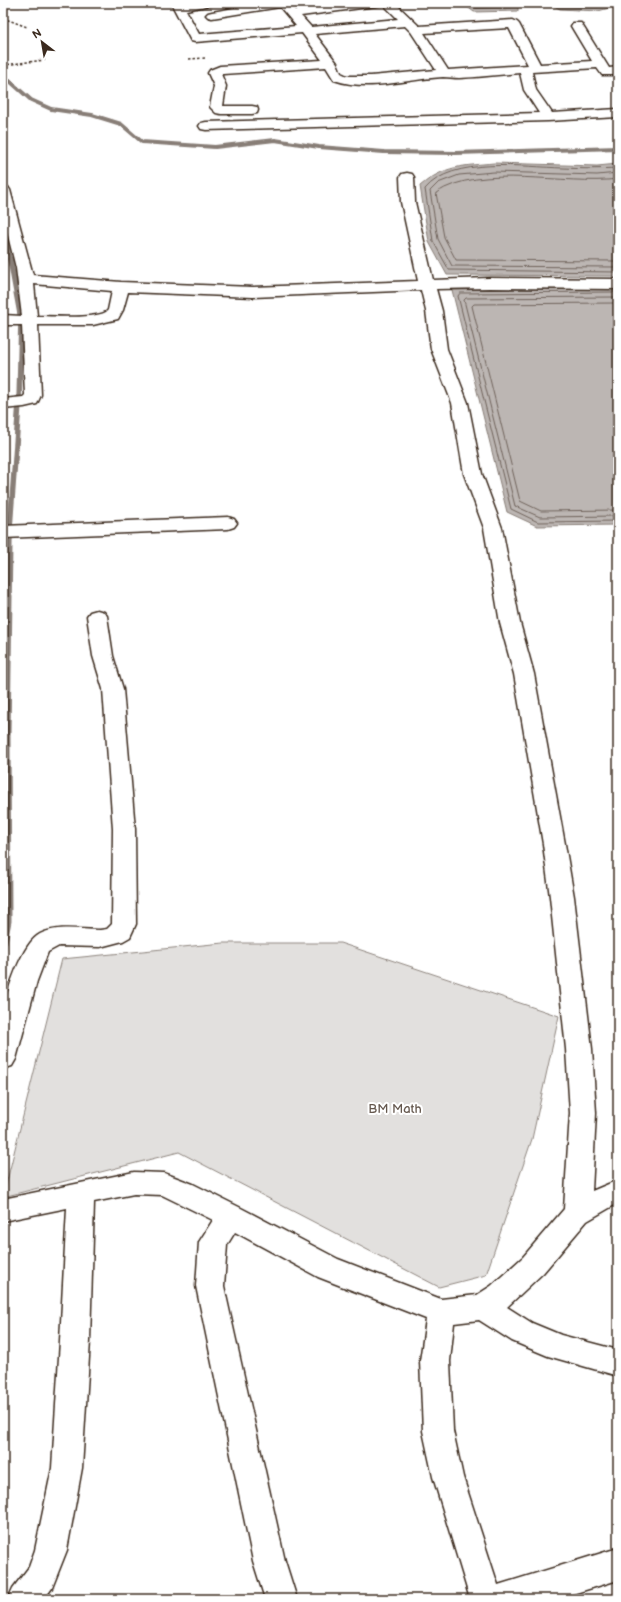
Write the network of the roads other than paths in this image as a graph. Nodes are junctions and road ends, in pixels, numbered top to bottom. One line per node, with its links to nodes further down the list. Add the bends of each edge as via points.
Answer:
1 (207, 3): 5 (street)
2 (283, 3): 6 (street); 7 (street)
3 (378, 3): 6 (street)
4 (388, 3): 8 (street)
5 (178, 5): 10 (street, via 195,38)
6 (293, 14): 10 (street)
7 (212, 15)
8 (412, 26): 10 (street); 13 (street, via 513,24); 15 (street)
9 (577, 26): 12 (street)
10 (307, 30): 11 (street)
11 (331, 63): 15 (street, via 338,76 349,80 404,78); 16 (street, via 220,70 214,73 220,86 217,109)
12 (600, 64): 13 (street); 14 (street, via 606,72)
13 (531, 69): 15 (street); 18 (street, via 530,90)
14 (618, 71)
15 (444, 73)
16 (266, 110)
17 (618, 113): 18 (street)
18 (548, 117): 19 (street)
19 (206, 126)
20 (407, 178): 24 (street, via 408,202)
21 (3, 190): 22 (street)
22 (26, 279): 25 (street); 26 (street)
23 (618, 284): 24 (street)
24 (427, 285): 25 (street, via 253,292); 35 (street, via 434,311 439,349 460,403 473,474 493,528 510,623 524,674 554,844 576,1018 583,1106)
25 (121, 286): 26 (street, via 114,313 110,317 93,320)
26 (18, 320): 27 (street, via 33,395 31,400)
27 (13, 403)
28 (228, 523): 29 (street)
29 (3, 532)
30 (97, 616): 31 (street, via 103,656 113,689 124,829 124,924 122,931 114,936 61,937 40,945 34,952)
31 (3, 1059)
32 (618, 1191): 35 (street)
33 (81, 1193): 34 (street); 36 (street, via 134,1183 164,1184); 41 (street, via 67,1468 51,1550 41,1576)
34 (3, 1210)
35 (577, 1213): 37 (street, via 532,1265 501,1295)
36 (231, 1216): 38 (street, via 328,1268); 42 (street, via 213,1242 210,1286 269,1561)
37 (483, 1307): 38 (street); 39 (street, via 522,1332 551,1344)
38 (441, 1312): 43 (street, via 435,1361 438,1430 451,1484)
39 (618, 1363)
40 (618, 1564): 44 (street)
41 (24, 1599)
42 (281, 1599)
43 (486, 1599)
44 (504, 1599)

